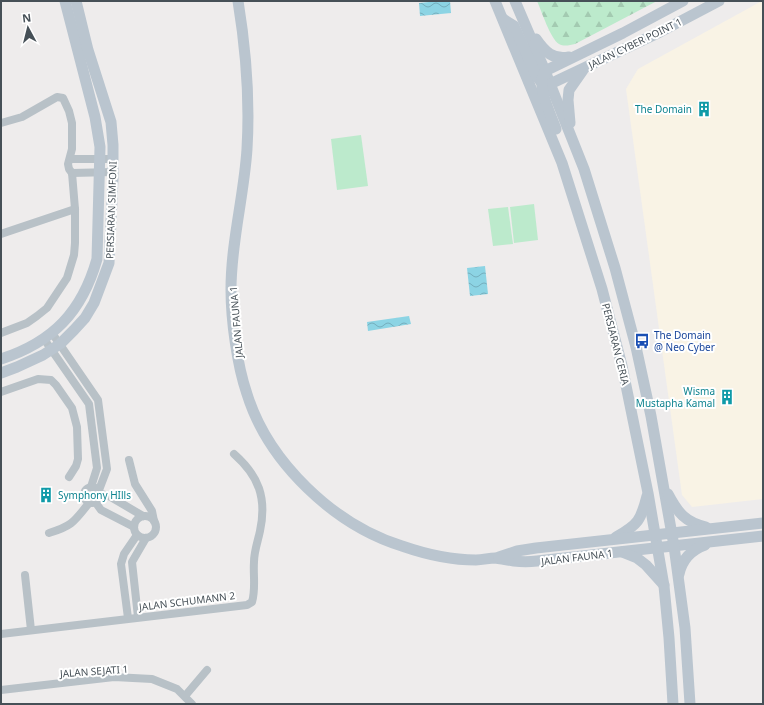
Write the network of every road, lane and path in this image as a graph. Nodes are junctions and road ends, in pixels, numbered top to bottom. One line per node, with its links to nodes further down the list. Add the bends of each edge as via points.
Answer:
1 (65, 1): 18 (street, PERSIARAN SIMFONI, via 95,117 100,147)
2 (76, 1): 19 (street, PERSIARAN SIMFONI, via 88,50 111,122)
3 (238, 1): 54 (street, JALAN FAUNA 1, via 246,53 247,150 231,290 236,347 246,394 259,424 280,457 301,482 332,510 354,524 400,546 427,554 476,560)
4 (495, 1): 8 (street, PERSIARAN CERIA)
5 (515, 1): 9 (street)
6 (683, 1): 10 (street, JALAN CYBER POINT 1)
7 (719, 1): 11 (street, JALAN CYBER POINT 1)
8 (503, 19): 13 (street, via 514,26 532,67); 16 (street, PERSIARAN CERIA)
9 (528, 29): 10 (street, via 553,56); 12 (street)
10 (572, 56): 12 (street, JALAN CYBER POINT 1)
11 (586, 66): 13 (street, JALAN CYBER POINT 1); 15 (street, via 569,90)
12 (545, 71): 13 (street, via 543,74)
13 (546, 84): 15 (street, PERSIARAN CERIA); 16 (street, via 543,91 557,133)
14 (1, 124): 17 (street, via 22,117 57,97 63,98 72,123)
15 (570, 132): 35 (street, PERSIARAN CERIA, via 615,268 636,347)
16 (557, 149): 37 (street, PERSIARAN CERIA, via 598,274 631,405)
17 (70, 159): 18 (street); 22 (street, via 68,164)
18 (99, 159): 19 (street); 20 (street, PERSIARAN SIMFONI)
19 (113, 159): 21 (street, PERSIARAN SIMFONI)
20 (99, 171): 21 (street); 22 (street); 26 (street, PERSIARAN SIMFONI, via 97,259 93,273 74,310)
21 (113, 172): 27 (street, PERSIARAN SIMFONI, via 110,254 105,275 85,318)
22 (72, 173): 23 (street)
23 (75, 209): 24 (street); 25 (street, via 74,255 64,283 47,308 37,316 27,323)
24 (1, 234)
25 (1, 333)
26 (48, 336): 27 (street); 28 (street, PERSIARAN SIMFONI, via 38,344)
27 (56, 346): 29 (street, PERSIARAN SIMFONI, via 43,355); 34 (street, via 89,404 97,464); 36 (street, via 98,400 107,469)
28 (1, 360)
29 (1, 373)
30 (1, 392): 33 (street, via 38,379 51,380 60,390 72,408 77,427 78,459)
31 (234, 454): 60 (street, JALAN SCHUMANN 2, via 255,478 262,503 254,562 252,602 247,605)
32 (129, 460): 40 (street, via 135,484 152,511)
33 (70, 477)
34 (91, 487): 36 (street, via 96,487); 38 (street, via 84,493 85,498)
35 (664, 487): 42 (street, via 678,512 686,520); 44 (street, PERSIARAN CERIA)
36 (100, 492): 38 (street, via 100,499); 39 (street)
37 (648, 493): 46 (street, PERSIARAN CERIA); 49 (street, via 643,514 636,524)
38 (92, 503): 43 (street); 45 (street, via 67,527)
39 (143, 516): 40 (street); 43 (street, via 136,521)
40 (154, 521): 48 (street, via 154,533)
41 (763, 523): 42 (street, JALAN FAUNA 1)
42 (714, 529): 44 (street, JALAN FAUNA 1)
43 (135, 531): 48 (street); 56 (street)
44 (672, 532): 46 (street, JALAN FAUNA 1); 51 (street, PERSIARAN CERIA)
45 (49, 533)
46 (656, 535): 49 (street, JALAN FAUNA 1); 52 (street, PERSIARAN CERIA)
47 (763, 536): 50 (street, JALAN FAUNA 1)
48 (146, 538): 55 (street)
49 (610, 540): 54 (street, JALAN FAUNA 1, via 523,550)
50 (709, 543): 51 (street, JALAN FAUNA 1); 58 (street, via 689,555 681,568)
51 (674, 546): 52 (street, JALAN FAUNA 1); 58 (street, PERSIARAN CERIA)
52 (658, 548): 53 (street, JALAN FAUNA 1); 59 (street, PERSIARAN CERIA)
53 (621, 551): 54 (street, JALAN FAUNA 1, via 537,562 516,562); 59 (street, via 646,564)
54 (497, 558)
55 (132, 562): 56 (street); 60 (street)
56 (121, 564): 60 (street)
57 (25, 575): 61 (street)
58 (679, 578): 68 (street, PERSIARAN CERIA)
59 (664, 586): 67 (street, PERSIARAN CERIA)
60 (133, 618): 61 (street)
61 (31, 630): 62 (street)
62 (1, 634)
63 (207, 670): 65 (street)
64 (1, 690): 65 (street, JALAN SEJATI 1, via 114,677 152,679 177,689)
65 (185, 696): 66 (street, JALAN SEJATI 1)
66 (192, 704)
67 (673, 704)
68 (690, 704)

